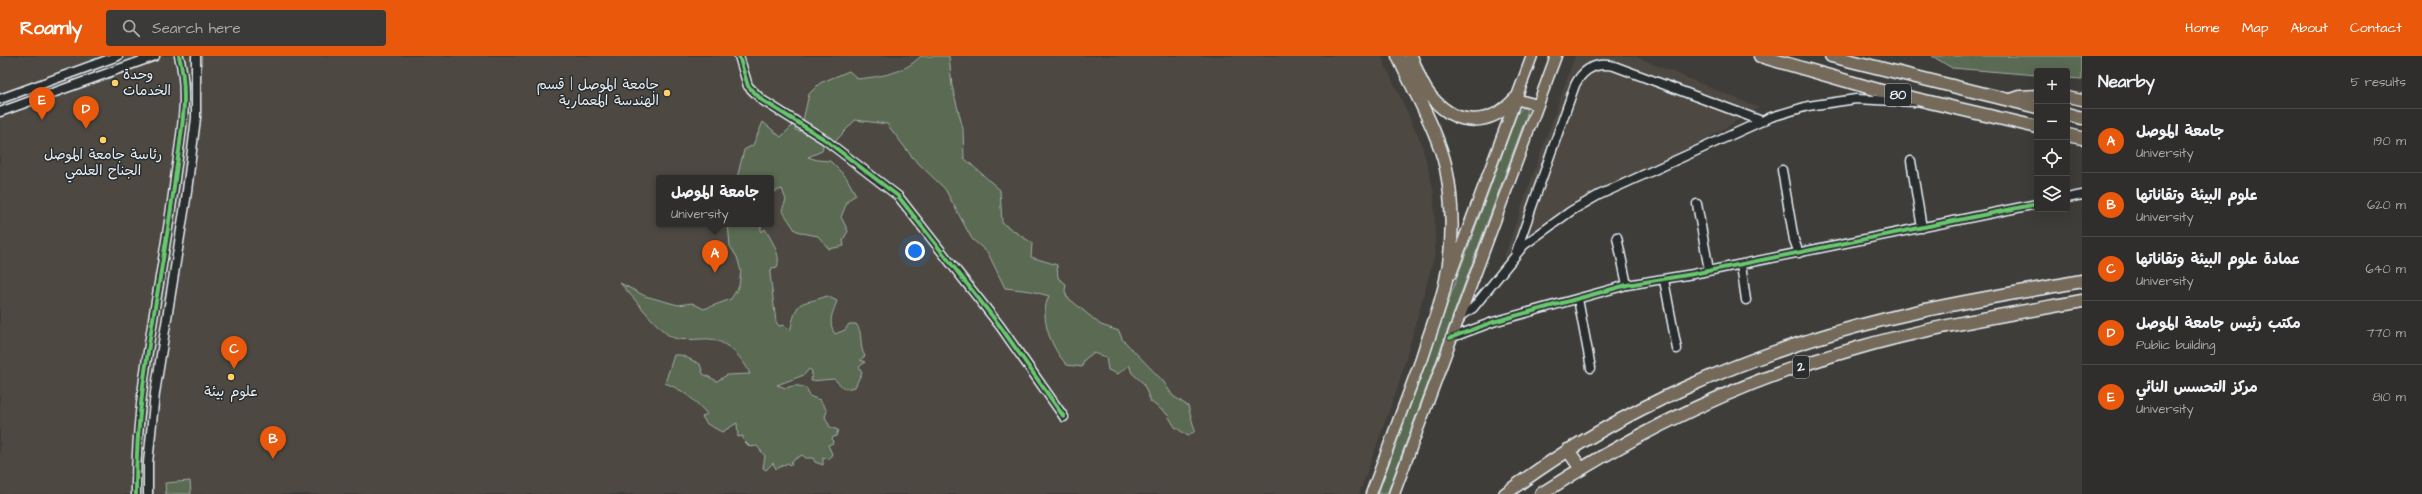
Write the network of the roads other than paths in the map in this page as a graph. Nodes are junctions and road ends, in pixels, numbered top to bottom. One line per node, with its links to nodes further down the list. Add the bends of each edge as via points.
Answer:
1 (118, 56): 16 (street)
2 (155, 56): 23 (street)
3 (180, 56): 4 (street); 56 (street, via 183,86 180,135 167,243 144,384)
4 (187, 56)
5 (196, 56): 57 (street, via 196,118 186,199 155,393 148,463)
6 (739, 56): 53 (street, via 748,86 762,100 812,131 898,196 1000,326)
7 (1398, 56): 51 (highway, via 1436,140 1445,167 1452,220 1446,281)
8 (1411, 56): 17 (highway, via 1421,81 1432,98 1448,113 1463,119 1482,120 1503,111)
9 (1532, 56): 17 (main road)
10 (1556, 56): 21 (main road)
11 (1760, 56): 13 (highway, 80)
12 (1835, 57): 13 (highway); 18 (highway, 80)
13 (1836, 79): 20 (highway, 80)
14 (2034, 95): 18 (main road)
15 (2070, 98): 19 (main road)
16 (0, 99)
17 (1515, 99): 21 (main road); 51 (main road)
18 (2007, 100): 22 (highway, 80)
19 (2082, 100)
20 (1920, 101): 26 (street, via 1846,100 1796,109); 27 (highway, 80)
21 (1538, 105): 48 (main road)
22 (2034, 106)
23 (0, 112)
24 (2070, 115): 25 (highway)
25 (2082, 118)
26 (1762, 121): 39 (street, via 1585,203 1536,236); 39 (street, via 1614,66 1600,64 1588,69 1576,85)
27 (2034, 127)
28 (2070, 136): 29 (highway)
29 (2082, 138)
30 (1911, 161): 36 (street)
31 (1782, 170): 38 (street, via 1794,240)
32 (2082, 195): 33 (street)
33 (2070, 197)
34 (1696, 204): 41 (street)
35 (2034, 205): 36 (street)
36 (1922, 228): 38 (street)
37 (1617, 237): 44 (street)
38 (1799, 252): 40 (street)
39 (1514, 256): 48 (street, via 1473,308)
40 (1741, 264): 41 (street); 46 (street)
41 (1709, 270): 42 (street)
42 (1664, 280): 44 (street); 50 (street)
43 (2082, 281): 54 (highway, 2, via 1919,311 1810,340 1687,387)
44 (1627, 285): 45 (street)
45 (1578, 299): 49 (street, via 1493,322); 52 (street)
46 (1746, 300)
47 (2082, 301): 55 (highway, 2, via 1937,328 1852,349 1740,388 1654,429)
48 (1458, 317): 49 (main road)
49 (1450, 338): 59 (main road)
50 (1677, 349)
51 (1422, 358): 58 (main road)
52 (1591, 368)
53 (1064, 417)
54 (1568, 450): 55 (highway); 60 (highway, 2)
55 (1581, 469): 61 (highway, 2)
56 (136, 494)
57 (148, 494)
58 (1371, 494)
59 (1394, 494)
60 (1505, 494)
61 (1542, 494)

